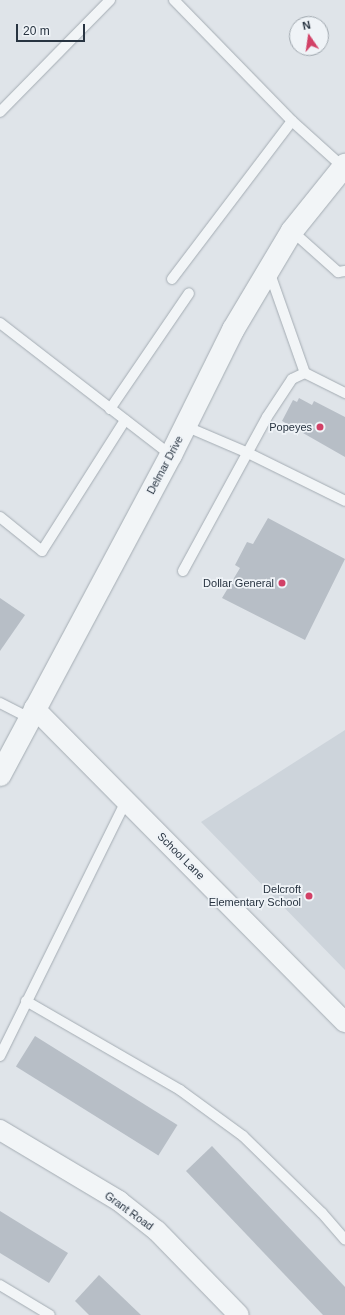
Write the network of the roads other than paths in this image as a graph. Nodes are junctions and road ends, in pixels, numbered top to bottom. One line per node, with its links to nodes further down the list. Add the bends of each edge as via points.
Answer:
1 (110, 0): 3 (lane)
2 (174, 0): 4 (lane)
3 (0, 112)
4 (292, 122): 5 (lane); 9 (lane)
5 (344, 166): 6 (street, Delmar Drive)
6 (292, 231): 7 (street, Delmar Drive); 8 (lane, via 338,272)
7 (269, 270): 12 (lane); 16 (street, Delmar Drive, via 233,330)
8 (345, 271)
9 (172, 279)
10 (189, 293): 14 (lane)
11 (0, 323): 14 (lane)
12 (305, 373): 13 (lane); 17 (lane, via 292,379 267,417)
13 (345, 393)
14 (110, 409): 15 (lane)
15 (125, 420): 18 (lane); 20 (lane, via 42,551)
16 (185, 426): 17 (lane); 18 (street, Delmar Drive)
17 (248, 453): 19 (lane); 21 (lane)
18 (171, 455): 23 (street, Delmar Drive)
19 (345, 501)
20 (0, 517)
21 (183, 571)
22 (0, 703): 23 (lane)
23 (31, 713): 24 (street, Delmar Drive); 25 (street, School Lane)
24 (0, 775)
25 (126, 801): 26 (lane); 27 (street, School Lane)
26 (26, 1001): 28 (lane); 30 (lane, via 180,1090 243,1136)
27 (345, 1022)
28 (0, 1056)
29 (0, 1130): 33 (street, Grant Road, via 119,1201 157,1231)
30 (345, 1239)
31 (0, 1285): 32 (lane)
32 (50, 1315)
33 (239, 1315)

